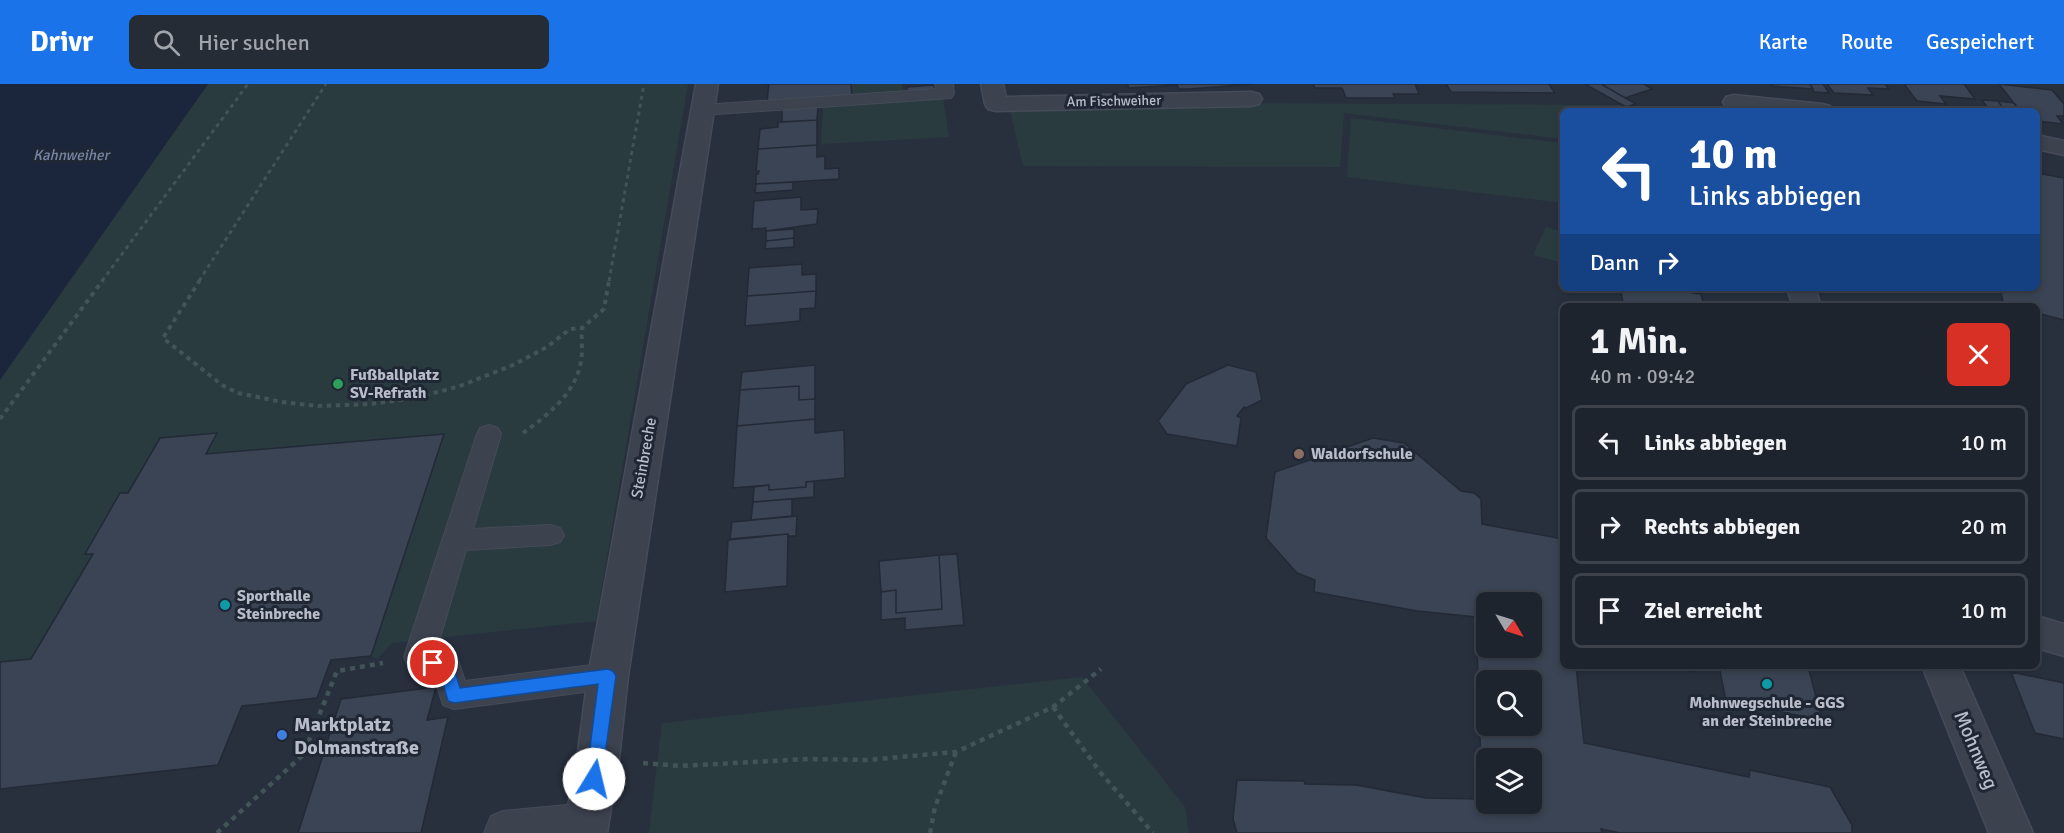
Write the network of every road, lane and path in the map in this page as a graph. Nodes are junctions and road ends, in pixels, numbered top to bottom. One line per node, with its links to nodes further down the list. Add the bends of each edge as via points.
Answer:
1 (248, 84): 13 (path)
2 (326, 84): 12 (path, via 163,338 237,393 318,406 416,398 460,386 513,366 570,329)
3 (644, 84): 12 (path, via 604,309)
4 (944, 84): 6 (lane, via 945,94)
5 (992, 84): 7 (street, Am Fischweiher, via 996,104)
6 (705, 97): 22 (street, Steinbreche)
7 (1251, 99)
8 (1731, 99): 9 (street)
9 (1799, 108)
10 (2040, 143): 11 (street)
11 (2064, 148)
12 (582, 328): 14 (path, via 581,360 566,394 550,413 518,437)
13 (0, 419)
14 (487, 442): 16 (lane)
15 (550, 535): 16 (lane)
16 (456, 540): 19 (lane)
17 (2040, 633): 18 (street)
18 (2064, 640)
19 (419, 657): 22 (lane, via 447,669 454,696); 27 (path, via 337,671 303,755)
20 (1101, 669): 23 (path)
21 (1942, 669): 31 (street, Mohnweg)
22 (608, 676): 25 (street, Steinbreche)
23 (1053, 707): 24 (path); 30 (path, via 1079,746)
24 (956, 752): 25 (path, via 867,760 680,766); 29 (path, via 935,807)
25 (598, 759): 26 (street, Steinbreche)
26 (586, 826): 28 (lane, via 503,828)
27 (217, 833)
28 (501, 833)
29 (930, 833)
30 (1153, 833)
31 (2011, 833)

